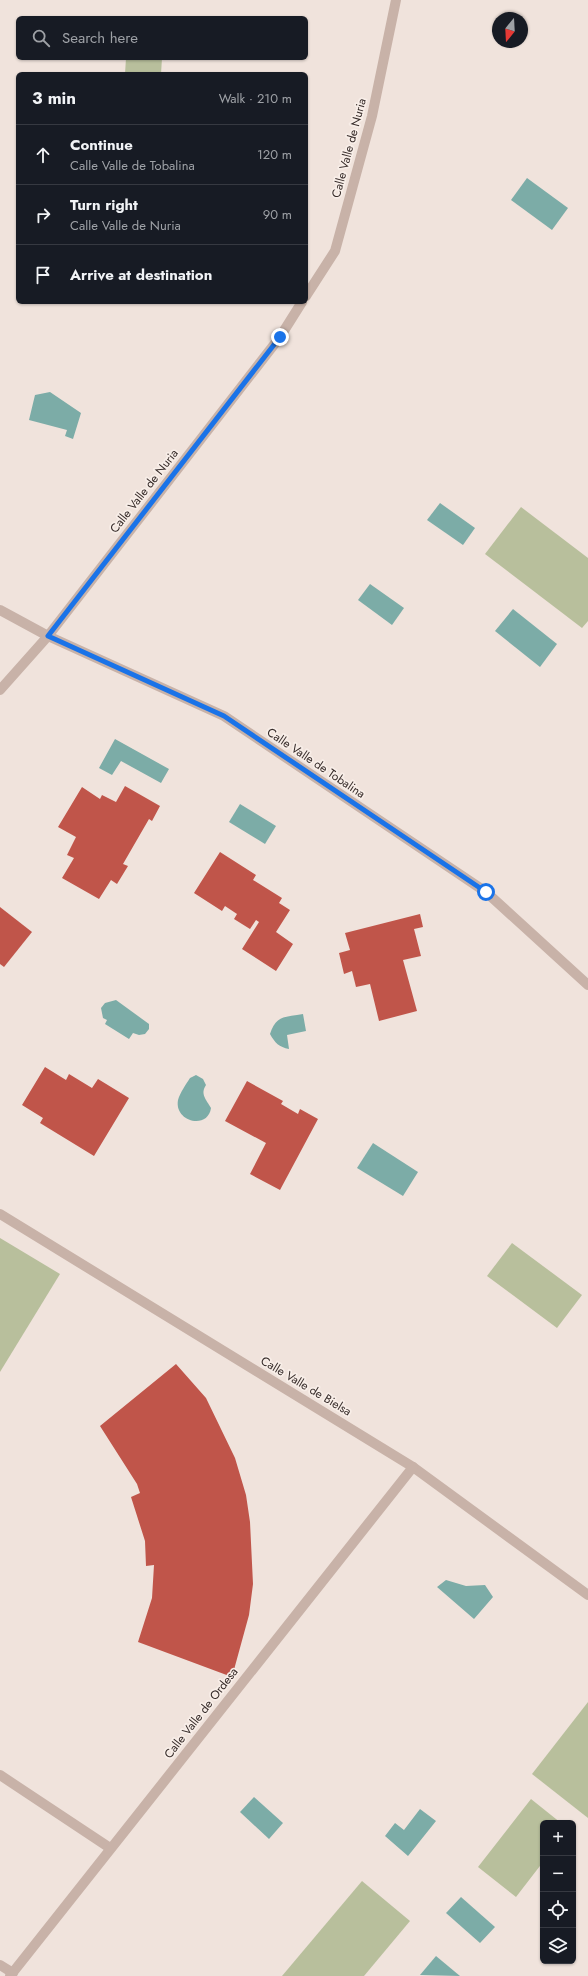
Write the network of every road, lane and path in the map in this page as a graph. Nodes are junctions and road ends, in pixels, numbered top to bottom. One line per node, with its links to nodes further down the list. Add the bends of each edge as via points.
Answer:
1 (396, 0): 2 (street, Calle Valle de Nuria, via 372,116 335,250)
2 (308, 293)
3 (301, 304): 5 (street, Calle Valle de Nuria, via 280,337)
4 (0, 610): 5 (street, Calle Valle de Tobalina)
5 (48, 636): 6 (street, Calle Valle de Nuria); 7 (street, Calle Valle de Tobalina, via 224,716 486,892)
6 (0, 690)
7 (588, 985)
8 (0, 1214): 9 (street, Calle Valle de Bielsa)
9 (413, 1467): 10 (street, Calle Valle de Bielsa); 12 (street, Calle Valle de Ordesa)
10 (588, 1594)
11 (0, 1775): 12 (street)
12 (110, 1848): 14 (street, Calle Valle de Ordesa)
13 (0, 1965): 14 (street)
14 (11, 1975)

